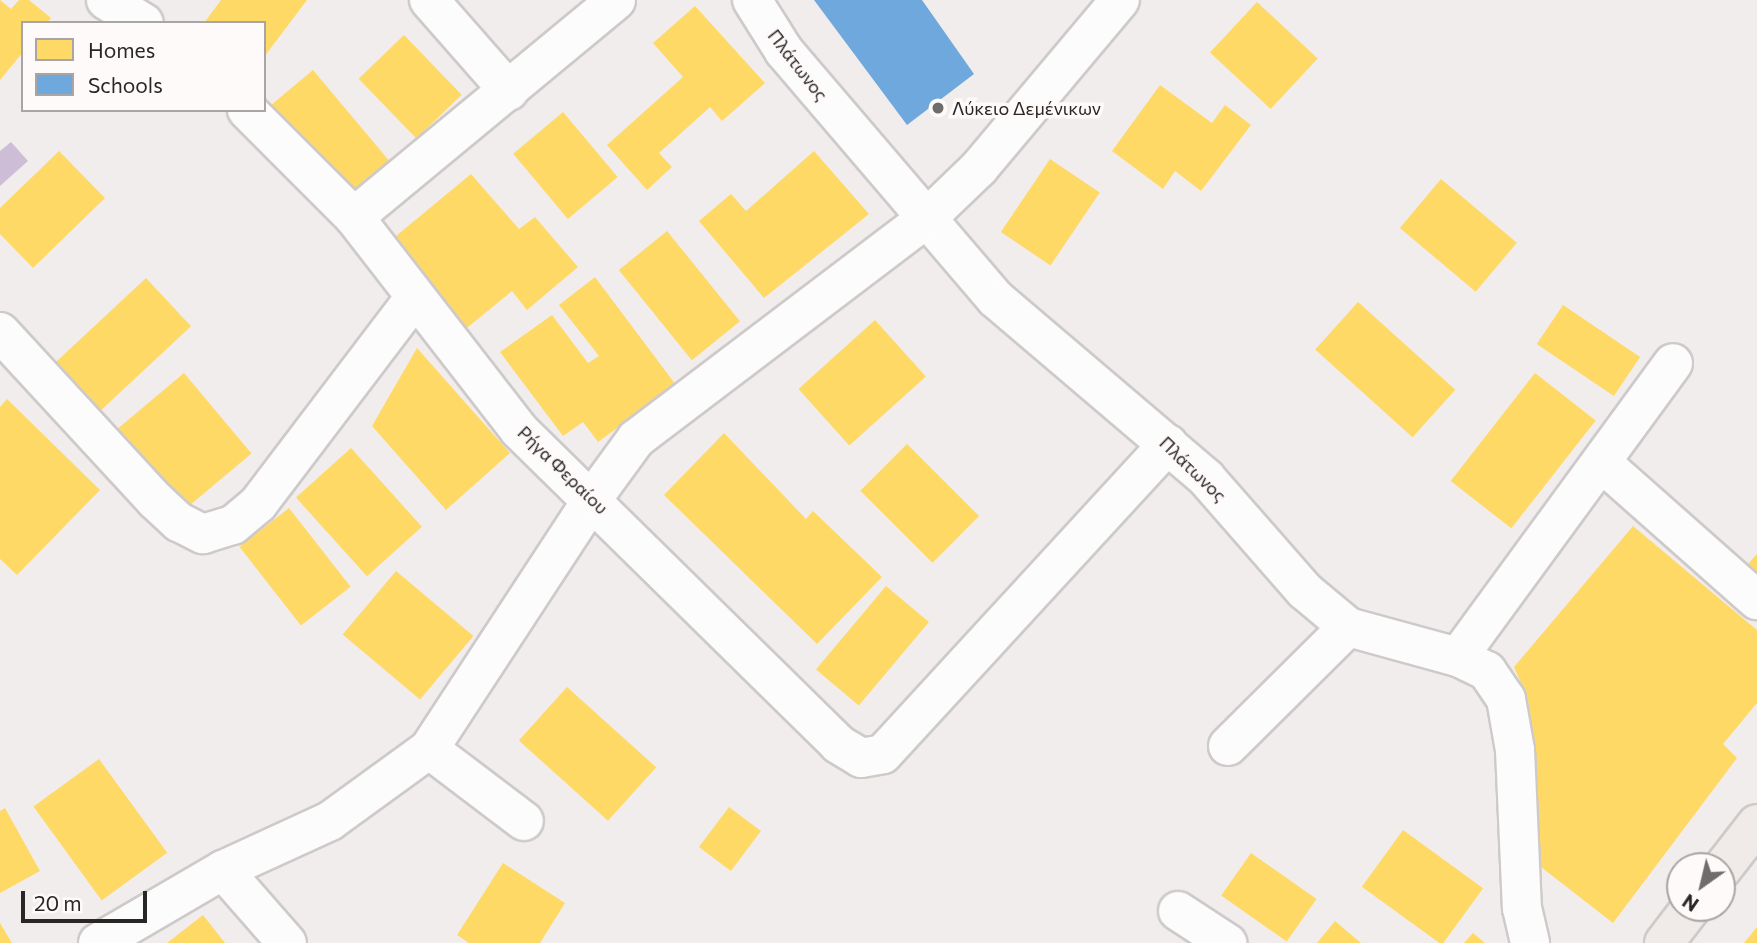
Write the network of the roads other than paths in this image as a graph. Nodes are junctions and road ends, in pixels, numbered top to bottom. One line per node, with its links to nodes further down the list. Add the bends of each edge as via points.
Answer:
1 (106, 0): 6 (street)
2 (429, 0): 7 (street)
3 (616, 0): 7 (street)
4 (752, 0): 10 (street, Πλάτωνος, via 784,51)
5 (1120, 0): 10 (street, via 979,168)
6 (141, 21)
7 (509, 91): 9 (street)
8 (249, 112): 9 (street, Ρήγα Φεραίου)
9 (354, 217): 11 (street, Ρήγα Φεραίου)
10 (926, 219): 14 (street, Πλάτωνος, via 996,299 1044,344); 16 (street, via 636,439)
11 (415, 297): 12 (street, via 258,504 233,525 203,534 179,522 156,500); 16 (street, Ρήγα Φεραίου, via 519,429)
12 (0, 332)
13 (1674, 363): 15 (street)
14 (1168, 444): 16 (street, Ρήγα Φεραίου, via 883,754 861,758 838,744); 18 (street, Πλάτωνος, via 1206,478 1305,591)
15 (1602, 463): 17 (street); 19 (street)
16 (593, 498): 21 (street)
17 (1757, 600)
18 (1348, 627): 19 (street, Πλάτωνος); 20 (street)
19 (1458, 657): 31 (street, Πλάτωνος, via 1487,671 1506,699 1515,750 1522,908)
20 (1228, 746)
21 (429, 749): 22 (street); 25 (street, via 330,821)
22 (524, 821)
23 (1757, 824): 24 (main road)
24 (1735, 852)
25 (223, 870): 28 (street); 29 (street)
26 (1178, 911): 30 (street)
27 (1680, 922): 32 (main road)
28 (98, 943)
29 (287, 943)
30 (1227, 943)
31 (1530, 943)
32 (1664, 943)

